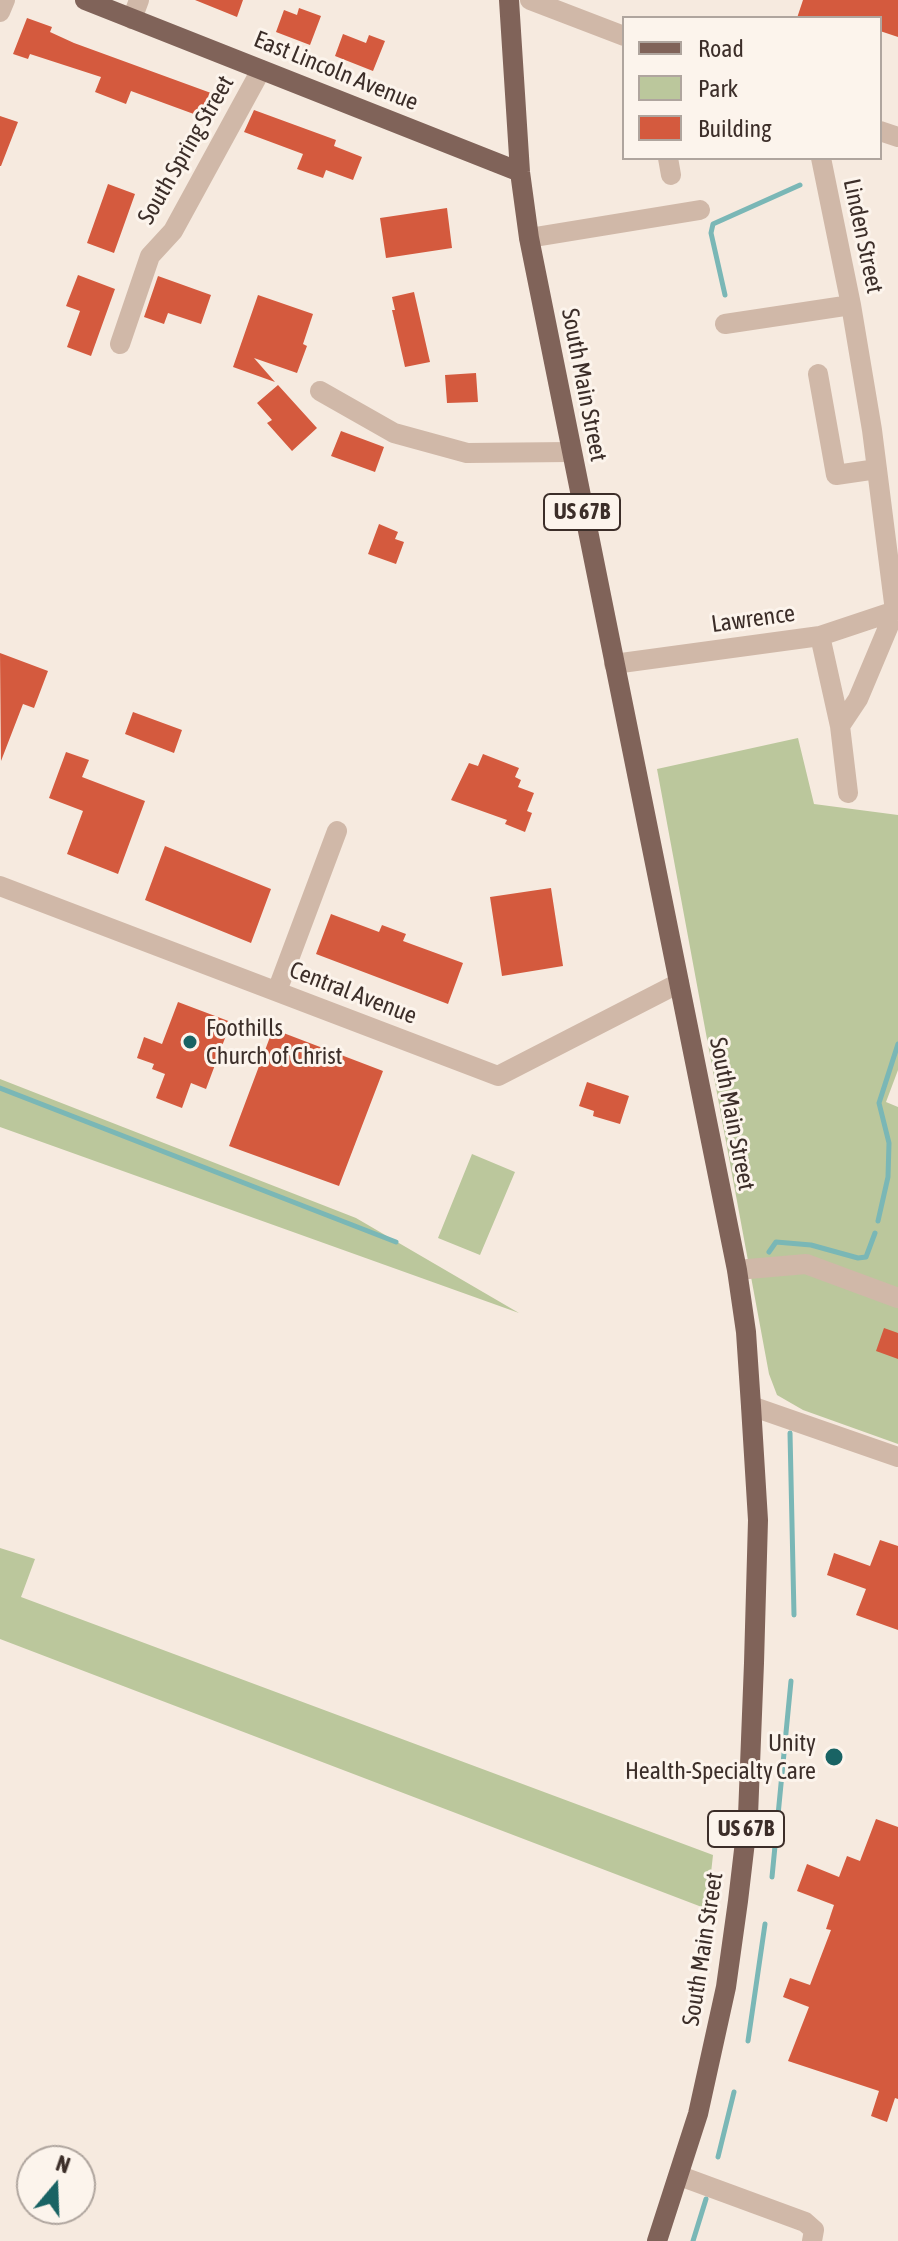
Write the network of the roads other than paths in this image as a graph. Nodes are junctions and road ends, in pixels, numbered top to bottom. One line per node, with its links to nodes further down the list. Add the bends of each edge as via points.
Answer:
1 (5, 0): 6 (street)
2 (85, 0): 5 (main road, East Lincoln Avenue)
3 (509, 0): 10 (main road, South Main Street / US 67B)
4 (530, 0): 7 (street)
5 (136, 9): 8 (main road, East Lincoln Avenue)
6 (0, 12)
7 (622, 35)
8 (261, 70): 10 (main road, East Lincoln Avenue); 15 (street, South Spring Street, via 173,231 150,256)
9 (821, 160): 13 (street, Linden Street)
10 (520, 172): 12 (main road, South Main Street / US 67B)
11 (700, 210): 12 (street)
12 (529, 238): 18 (main road, South Main Street / US 67B)
13 (851, 305): 14 (street); 19 (street, Linden Street)
14 (725, 324)
15 (120, 344)
16 (818, 374): 19 (street, via 836,475)
17 (320, 391): 18 (street, via 394,433 467,453)
18 (570, 452): 22 (main road, South Main Street / US 67B)
19 (877, 469): 20 (street, Linden Street)
20 (895, 611): 21 (street, Lawrence); 23 (street, via 858,699)
21 (820, 636): 22 (street, Lawrence); 23 (street)
22 (614, 664): 27 (main road, South Main Street / US 67B)
23 (840, 726): 24 (street)
24 (848, 793)
25 (337, 831): 28 (street)
26 (0, 886): 28 (street, Central Avenue)
27 (679, 983): 28 (street, Central Avenue, via 498,1076); 29 (main road, South Main Street / US 67B)
28 (277, 991)
29 (737, 1270): 30 (street, via 806,1264); 31 (main road, South Main Street / US 67B)
30 (898, 1298)
31 (751, 1406): 32 (street); 33 (main road, South Main Street / US 67B, via 758,1520 748,1816 726,1987)
32 (898, 1457)
33 (680, 2176): 34 (main road, South Main Street / US 67B); 35 (street, via 805,2222 814,2230)
34 (657, 2241)
35 (812, 2241)

